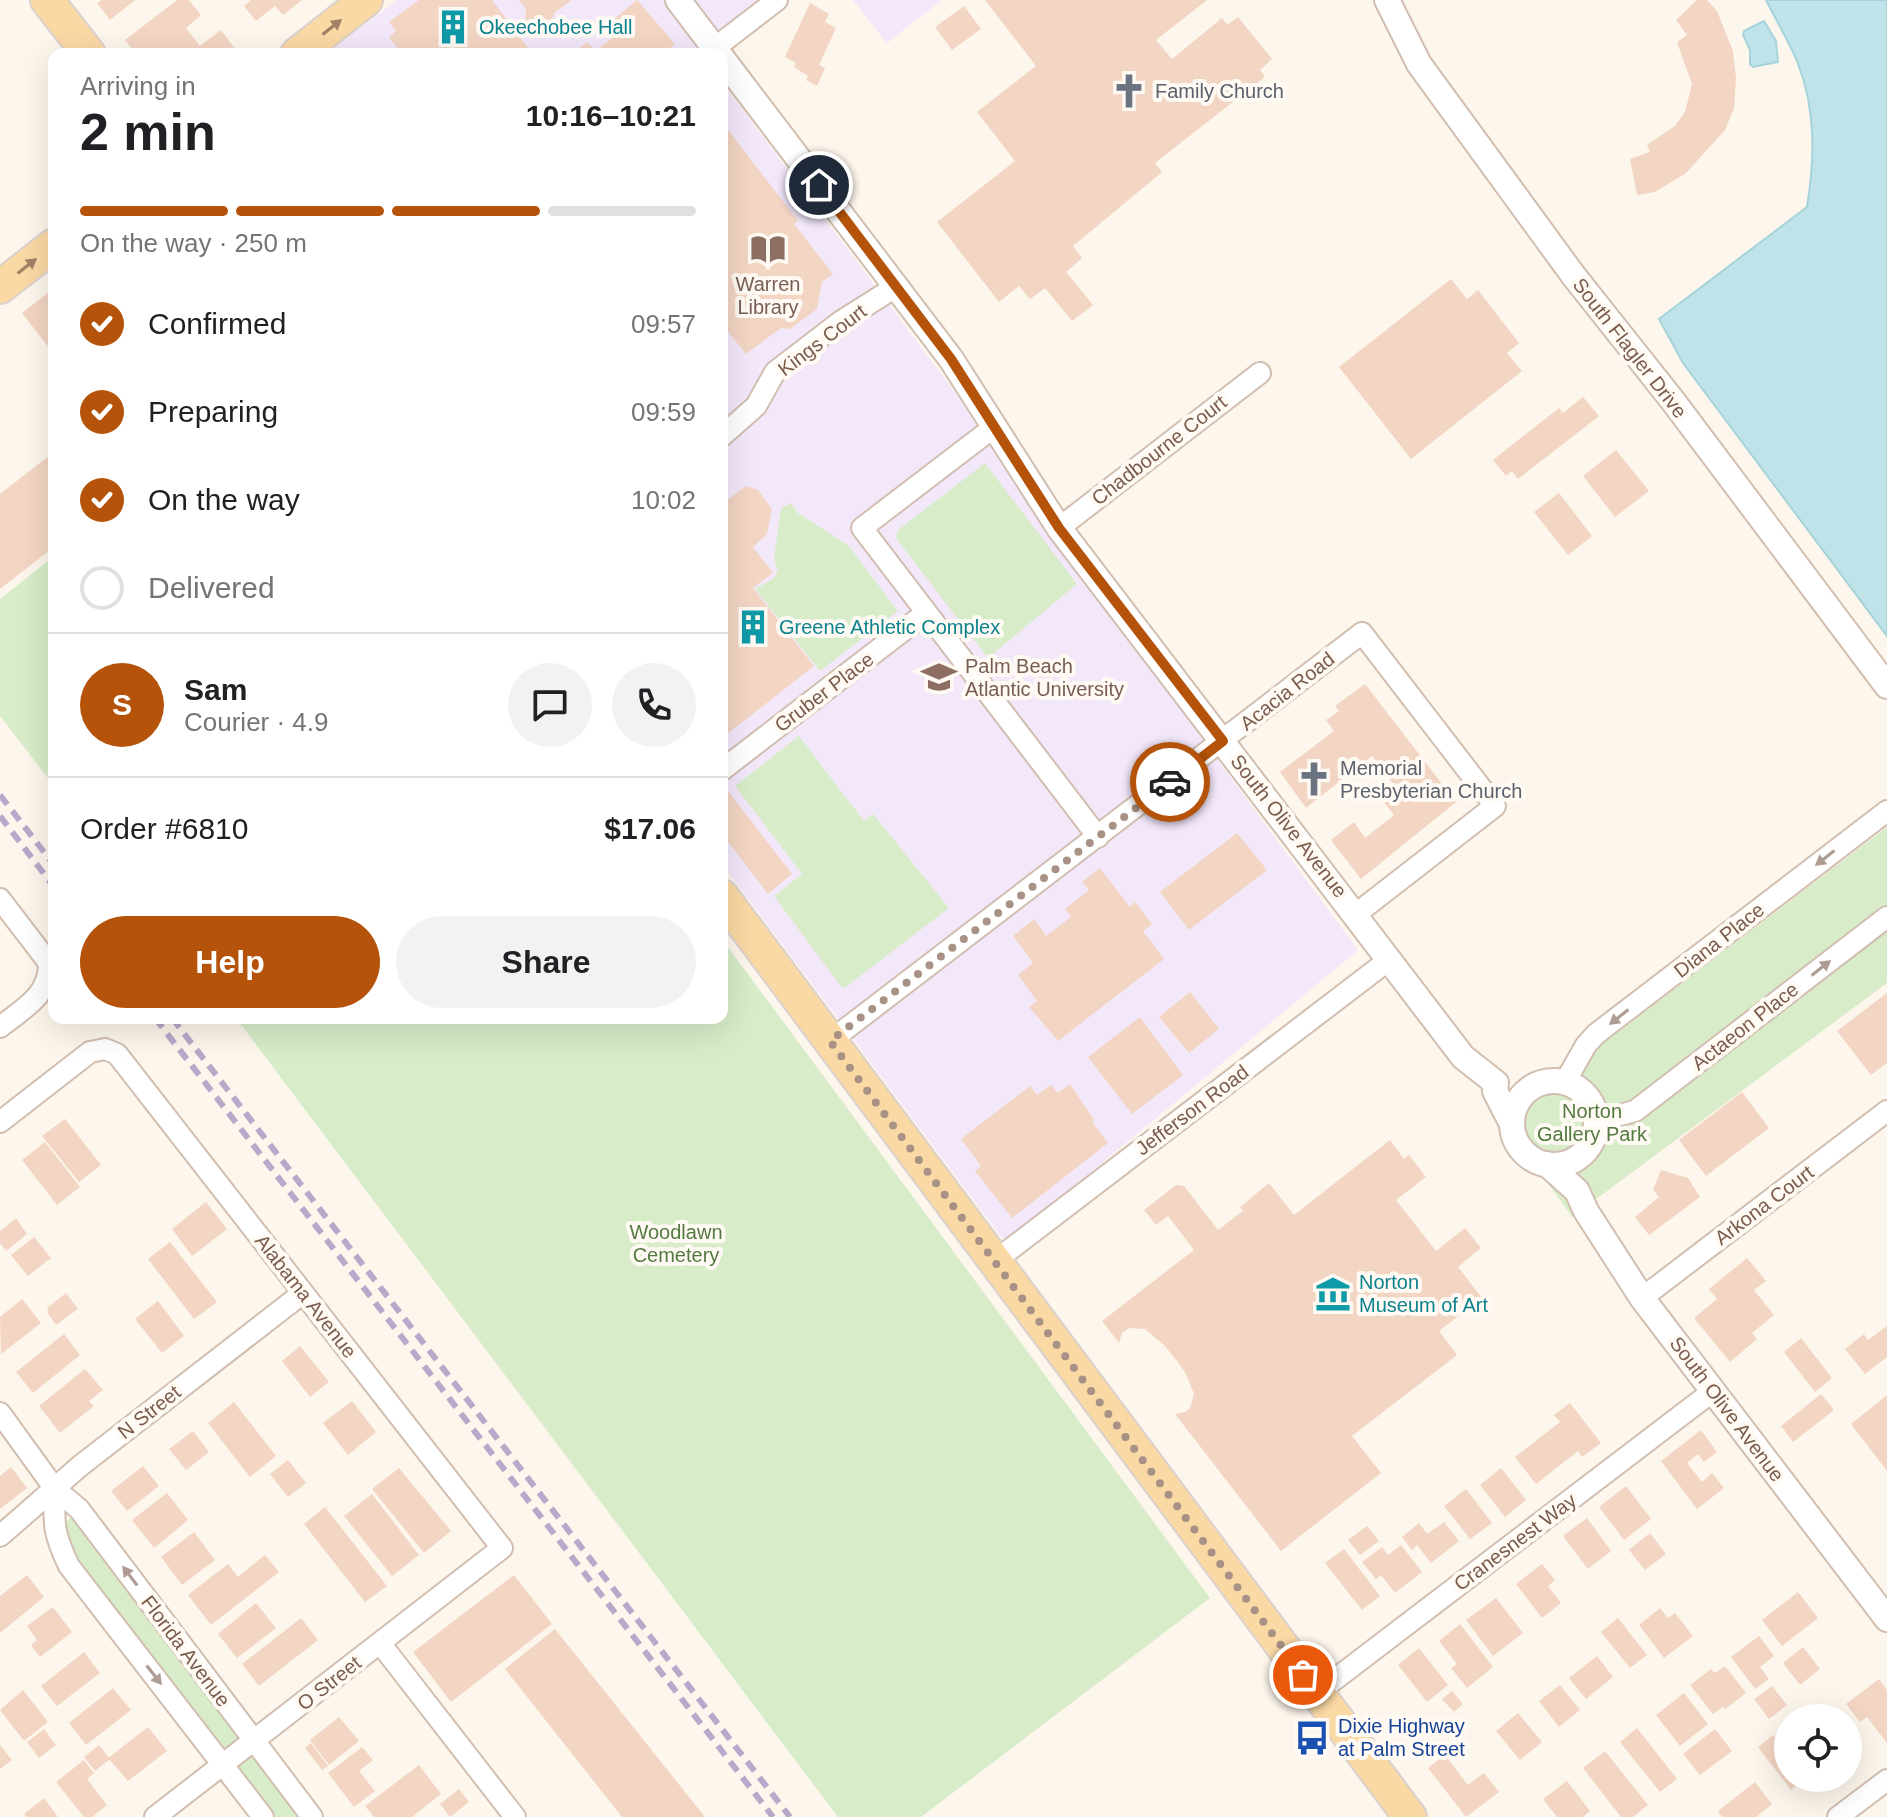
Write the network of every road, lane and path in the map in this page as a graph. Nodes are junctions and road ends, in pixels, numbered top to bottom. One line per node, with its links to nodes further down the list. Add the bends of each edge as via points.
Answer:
1 (47, 0): 6 (main road)
2 (366, 0): 7 (main road, one-way to 2)
3 (678, 0): 8 (street, South Olive Avenue)
4 (777, 0): 9 (street)
5 (1387, 0): 19 (street, South Flagler Drive, via 1419,64 1564,264)
6 (84, 48)
7 (305, 48)
8 (712, 48)
9 (723, 48)
10 (728, 69): 12 (street, South Olive Avenue)
11 (48, 250): 13 (main road, one-way to 11)
12 (897, 286): 15 (street, South Olive Avenue); 16 (street, Kings Court, via 775,372 756,406)
13 (0, 287)
14 (1260, 373): 17 (street, Chadbourne Court)
15 (994, 427): 17 (street, South Olive Avenue); 18 (street, via 862,528)
16 (728, 431)
17 (1059, 528): 20 (street, South Olive Avenue)
18 (926, 613): 21 (street, Gruber Place); 23 (street)
19 (1887, 686)
20 (1223, 741): 23 (street, Acacia Road); 26 (street, South Olive Avenue); 26 (street, Acacia Road, via 1362,633 1495,806)
21 (728, 765)
22 (1887, 811): 33 (street, Diana Place, one-way to 33, via 1596,1034)
23 (1098, 837): 32 (street, Acacia Road)
24 (0, 899): 29 (street)
25 (728, 904): 32 (main road)
26 (1356, 914): 28 (street, South Olive Avenue)
27 (1887, 917): 37 (street, Actaeon Place, one-way to 27, via 1635,1111)
28 (1390, 959): 34 (street, South Olive Avenue, via 1463,1057); 43 (street, Jefferson Road)
29 (48, 962)
30 (48, 981): 31 (street, via 40,996)
31 (0, 1027)
32 (830, 1041): 43 (main road)
33 (1565, 1082): 35 (street); 37 (street, via 1587,1096)
34 (1496, 1083): 35 (street); 39 (street)
35 (1539, 1083): 39 (street, via 1519,1099)
36 (1887, 1111): 45 (street, Arkona Court)
37 (1597, 1121): 40 (street)
38 (0, 1122): 44 (street, Alabama Avenue, via 90,1052 105,1049 117,1054)
39 (1512, 1124): 41 (street, via 1519,1146)
40 (1585, 1151): 41 (street, via 1574,1160); 42 (street)
41 (1547, 1164): 42 (street, South Olive Avenue)
42 (1577, 1191): 45 (street, South Olive Avenue)
43 (995, 1261): 53 (main road)
44 (303, 1293): 48 (street, N Street); 50 (street, Alabama Avenue)
45 (1642, 1298): 46 (street, South Olive Avenue)
46 (1713, 1391): 51 (street, South Olive Avenue); 53 (street, Cranesnest Way)
47 (0, 1413): 48 (street, Florida Avenue)
48 (55, 1489): 49 (street, N Street); 54 (street, Florida Avenue, one-way to 48, via 79,1509); 55 (street, Florida Avenue, one-way to 55, via 53,1523 69,1566)
49 (0, 1536)
50 (502, 1548): 52 (street, O Street)
51 (1887, 1619)
52 (380, 1643): 54 (street, O Street); 61 (street)
53 (1317, 1693): 57 (main road)
54 (254, 1742): 55 (street, O Street); 60 (street, Florida Avenue)
55 (223, 1764): 58 (street, O Street); 59 (street, Florida Avenue)
56 (1887, 1780): 62 (street)
57 (1402, 1814)
58 (155, 1817)
59 (263, 1817)
60 (312, 1817)
61 (515, 1817)
62 (1838, 1817)

